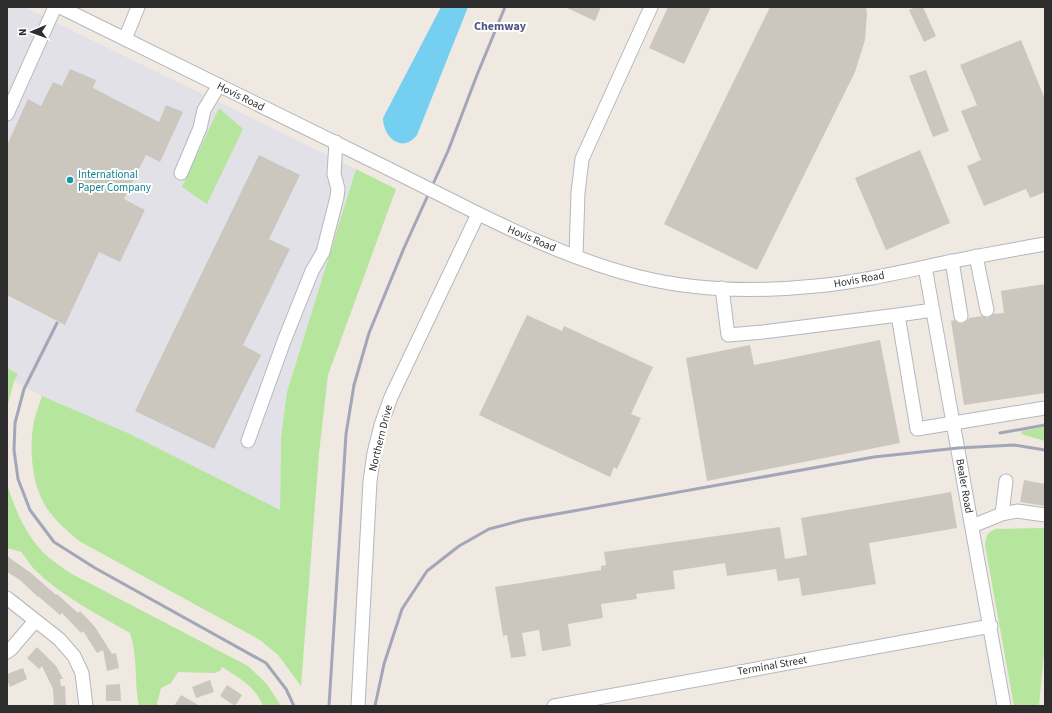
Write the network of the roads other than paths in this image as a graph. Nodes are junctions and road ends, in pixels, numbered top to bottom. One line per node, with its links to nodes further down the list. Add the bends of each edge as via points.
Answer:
1 (55, 7): 7 (street)
2 (60, 7): 5 (street, Hovis Road)
3 (138, 7): 5 (street)
4 (651, 7): 12 (street, via 582,159)
5 (125, 39): 6 (street, Hovis Road)
6 (219, 85): 8 (street, Hovis Road); 9 (street, via 204,110 200,128)
7 (7, 114)
8 (336, 142): 10 (street, Hovis Road, bridge); 23 (street, via 334,174 338,197 323,252 312,271 284,341)
9 (181, 173)
10 (478, 214): 12 (street, Hovis Road); 33 (street, Northern Drive, via 397,383 381,425 374,453 370,481)
11 (1045, 244): 13 (street, Hovis Road)
12 (576, 256): 16 (street, Hovis Road, via 639,277)
13 (976, 256): 14 (street, Hovis Road); 18 (street)
14 (952, 261): 15 (street, Hovis Road); 20 (street)
15 (925, 267): 16 (street, Hovis Road, via 817,286 778,289); 17 (street, Bealer Road)
16 (722, 288): 19 (street, via 728,335)
17 (933, 310): 19 (street); 22 (street, Bealer Road)
18 (987, 310)
19 (898, 315): 22 (street, via 917,429)
20 (961, 316)
21 (1045, 408): 22 (street)
22 (954, 423): 27 (street, Bealer Road)
23 (248, 441)
24 (1006, 481): 25 (street)
25 (1002, 514): 26 (street, via 1017,511); 27 (street)
26 (1045, 515)
27 (972, 526): 30 (street, Bealer Road)
28 (7, 598): 29 (street)
29 (35, 621): 31 (street); 32 (street, via 59,639 74,656 82,673)
30 (991, 626): 34 (street, Terminal Street); 35 (street, Bealer Road)
31 (7, 652)
32 (86, 706)
33 (358, 706)
34 (554, 706)
35 (1004, 706)

